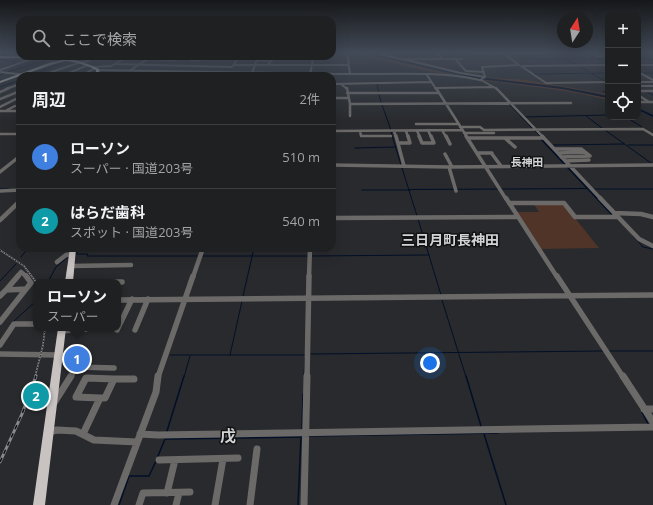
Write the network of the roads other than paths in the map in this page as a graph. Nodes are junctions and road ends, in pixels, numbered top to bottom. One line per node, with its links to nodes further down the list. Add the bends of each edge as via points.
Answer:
1 (427, 75): 11 (street)
2 (16, 76): 10 (main road)
3 (438, 76): 8 (street)
4 (476, 76): 7 (street)
5 (534, 76): 12 (street, via 546,83)
6 (644, 76): 9 (street)
7 (485, 77): 8 (street)
8 (481, 80): 18 (street)
9 (653, 81): 13 (street)
10 (0, 82)
11 (431, 82): 14 (street); 20 (street)
12 (605, 82)
13 (641, 82)
14 (342, 83): 15 (street); 28 (street, via 347,88)
15 (336, 84)
16 (16, 86): 23 (street)
17 (653, 86): 19 (street)
18 (494, 87): 20 (street); 37 (street)
19 (641, 87)
20 (435, 88): 29 (street)
21 (641, 89): 25 (street)
22 (0, 90): 23 (street)
23 (5, 90): 24 (street)
24 (16, 91)
25 (644, 91): 26 (street)
26 (653, 91)
27 (16, 93): 33 (street)
28 (347, 93): 29 (street); 32 (street)
29 (438, 94): 40 (street)
30 (641, 97): 36 (street)
31 (336, 98): 32 (street)
32 (349, 98): 39 (street)
33 (1, 99): 34 (street)
34 (14, 100): 42 (street)
35 (641, 102): 36 (street)
36 (652, 102)
37 (510, 103): 38 (street); 40 (street); 54 (street)
38 (572, 103)
39 (350, 104): 40 (street); 46 (street)
40 (445, 104): 50 (street)
41 (15, 106): 44 (street)
42 (0, 107)
43 (0, 111): 44 (street)
44 (5, 111): 45 (street)
45 (16, 111)
46 (350, 116)
47 (416, 124): 48 (street)
48 (424, 124): 49 (street); 50 (street); 52 (street)
49 (436, 127)
50 (461, 128): 53 (street); 54 (street); 60 (street); 65 (street)
51 (417, 130): 52 (street); 52 (street, via 422,144 434,144); 59 (street)
52 (428, 130): 53 (street)
53 (442, 130): 70 (street)
54 (534, 130): 64 (street, via 643,129); 66 (street)
55 (336, 131): 56 (street)
56 (360, 131): 57 (street); 57 (street, via 360,136 391,138)
57 (389, 131): 58 (street)
58 (394, 131): 59 (street); 69 (street)
59 (406, 131): 69 (street, via 410,143)
60 (494, 133)
61 (0, 134): 62 (street)
62 (6, 134): 63 (street); 67 (street)
63 (16, 134)
64 (653, 135)
65 (468, 138): 68 (street); 73 (street)
66 (544, 138): 68 (street); 72 (street)
67 (0, 139)
68 (506, 139): 71 (street)
69 (398, 143): 84 (street)
70 (450, 144)
71 (515, 147)
72 (554, 149): 74 (street); 76 (street, via 581,149)
73 (477, 153): 85 (street, via 492,153); 88 (street)
74 (558, 153): 76 (street); 77 (street)
75 (445, 154): 87 (street)
76 (585, 154): 77 (street); 79 (street)
77 (561, 157): 80 (street)
78 (16, 159): 89 (street)
79 (589, 160): 80 (street); 82 (street)
80 (565, 161): 86 (street)
81 (336, 165): 84 (street)
82 (594, 165): 83 (street); 86 (street)
83 (653, 165)
84 (404, 166): 87 (street)
85 (501, 166): 86 (street); 88 (street)
86 (567, 166): 95 (street, via 592,189)
87 (450, 167): 88 (street); 91 (street)
88 (486, 167): 93 (street)
89 (0, 172)
90 (16, 190): 92 (street)
91 (455, 190)
92 (0, 191)
93 (509, 203): 95 (street, via 564,203 575,217); 96 (street)
94 (16, 205): 99 (street)
95 (613, 215): 97 (street, via 641,214); 100 (street, via 639,239)
96 (518, 217): 98 (street); 113 (street)
97 (653, 217)
98 (336, 218)
99 (0, 220)
100 (653, 246)
101 (71, 252): 105 (street)
102 (73, 252): 107 (highway)
103 (202, 252): 118 (street)
104 (310, 252): 116 (street)
105 (57, 262)
106 (131, 265): 107 (street)
107 (71, 266): 108 (highway)
108 (69, 279)
109 (26, 289): 110 (street); 110 (street, via 31,283 21,272); 119 (street)
110 (6, 290): 112 (street)
111 (653, 295): 113 (street)
112 (0, 296)
113 (571, 296): 116 (street); 134 (street)
114 (132, 299): 115 (street); 117 (street); 122 (street)
115 (148, 299): 118 (street); 124 (street)
116 (310, 299): 118 (street); 139 (street)
117 (121, 300)
118 (184, 300): 141 (street, via 158,373 156,392)
119 (7, 312): 120 (street); 121 (street)
120 (0, 313)
121 (0, 322)
122 (121, 322)
123 (33, 324): 126 (street, via 14,324)
124 (135, 330)
125 (62, 331): 128 (highway)
126 (0, 345)
127 (0, 354): 128 (street)
128 (58, 356): 133 (highway)
129 (114, 368): 133 (street, via 77,367)
130 (114, 379): 131 (street); 132 (street, via 104,398); 132 (street, via 86,378 76,398)
131 (134, 379)
132 (100, 398): 140 (street)
133 (51, 406): 138 (highway)
134 (644, 409): 135 (street); 136 (street)
135 (653, 409)
136 (653, 422)
137 (653, 427): 139 (street)
138 (48, 433): 140 (street, via 57,430); 151 (highway)
139 (306, 433): 141 (street); 157 (street)
140 (83, 434): 142 (street, via 94,440)
141 (140, 434): 142 (street)
142 (137, 442): 152 (street)
143 (257, 449): 156 (street)
144 (223, 458): 145 (street); 147 (street); 155 (street)
145 (238, 458)
146 (159, 460): 147 (street)
147 (175, 460): 150 (street)
148 (179, 492): 149 (street); 150 (street); 154 (street)
149 (190, 492)
150 (167, 493): 153 (street, via 143,493)
151 (39, 505)
152 (114, 505)
153 (139, 505)
154 (176, 505)
155 (215, 505)
156 (250, 505)
157 (304, 505)

